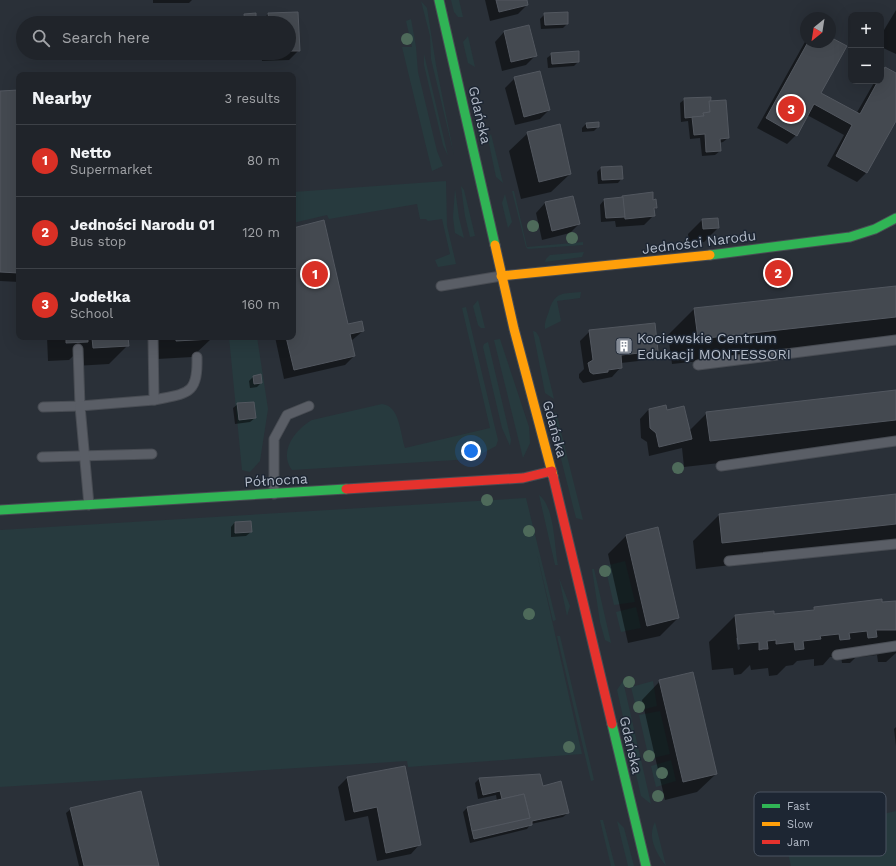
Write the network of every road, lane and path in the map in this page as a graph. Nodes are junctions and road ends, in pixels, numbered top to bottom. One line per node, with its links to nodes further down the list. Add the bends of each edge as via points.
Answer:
1 (438, 0): 3 (street, Gdańska)
2 (896, 218): 3 (street, Jedności Narodu, via 875,229 850,237 696,257)
3 (502, 276): 4 (lane); 19 (street, Gdańska)
4 (441, 286)
5 (153, 340): 10 (lane)
6 (896, 340): 9 (lane)
7 (78, 349): 11 (lane)
8 (197, 357): 10 (lane, via 197,376 193,386 184,394)
9 (698, 365)
10 (154, 400): 11 (lane)
11 (80, 406): 13 (lane); 16 (lane)
12 (309, 406): 20 (lane, via 287,415 274,439)
13 (43, 407)
14 (896, 441): 18 (lane)
15 (152, 454): 16 (lane)
16 (85, 456): 17 (lane); 21 (lane)
17 (42, 457)
18 (721, 466)
19 (552, 471): 20 (street, Północna, via 523,478); 27 (street, Gdańska)
20 (274, 494): 21 (street, Północna)
21 (89, 504): 22 (street, Północna)
22 (0, 510)
23 (896, 544): 24 (lane)
24 (730, 561)
25 (896, 646): 26 (lane)
26 (837, 655)
27 (646, 866)

